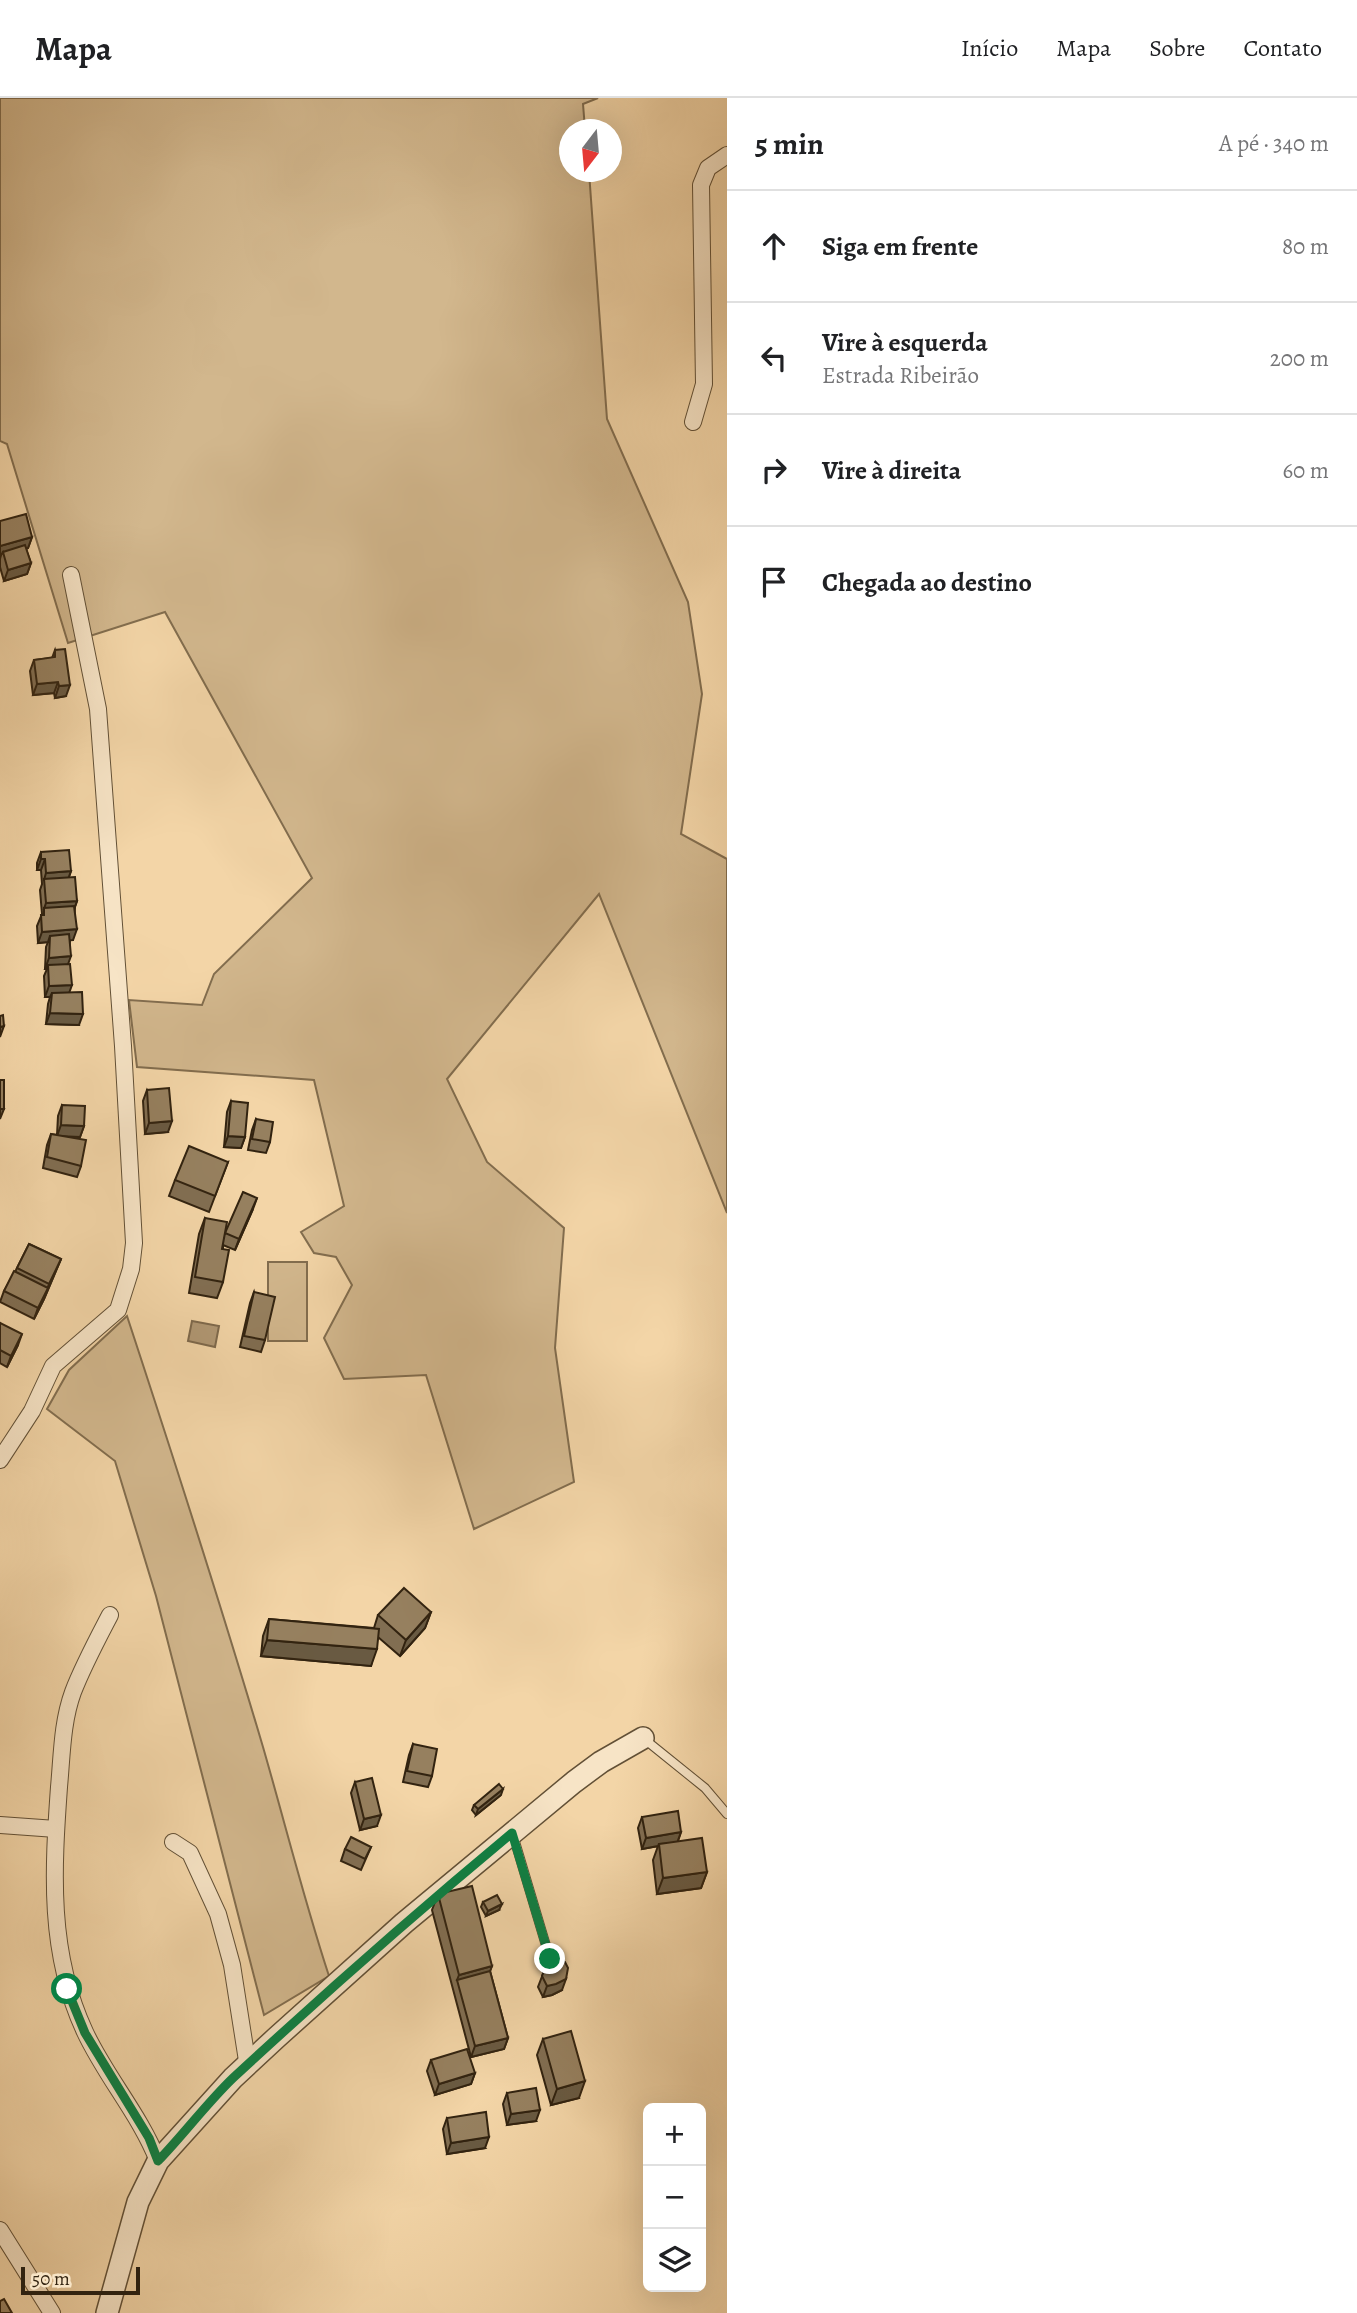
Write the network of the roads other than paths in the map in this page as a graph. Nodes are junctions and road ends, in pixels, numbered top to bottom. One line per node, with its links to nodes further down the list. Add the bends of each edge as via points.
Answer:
1 (727, 155): 2 (street, via 708,168 701,185 704,384)
2 (693, 422)
3 (71, 575): 4 (street, via 98,709 134,1243 118,1310 53,1366 32,1411)
4 (0, 1460)
5 (110, 1615): 9 (street, via 66,1716)
6 (643, 1738): 7 (lane, via 705,1788); 10 (street, via 601,1762)
7 (727, 1814)
8 (0, 1825): 9 (street)
9 (56, 1829): 14 (street, via 54,1916 67,1989 85,2033 149,2138)
10 (512, 1833): 12 (lane); 13 (street, via 404,1923)
11 (173, 1842): 13 (street, via 190,1853 218,1913 232,1965)
12 (550, 1959)
13 (248, 2067): 14 (street)
14 (158, 2161): 17 (street, via 138,2202)
15 (0, 2230): 16 (street)
16 (52, 2313)
17 (107, 2313)

